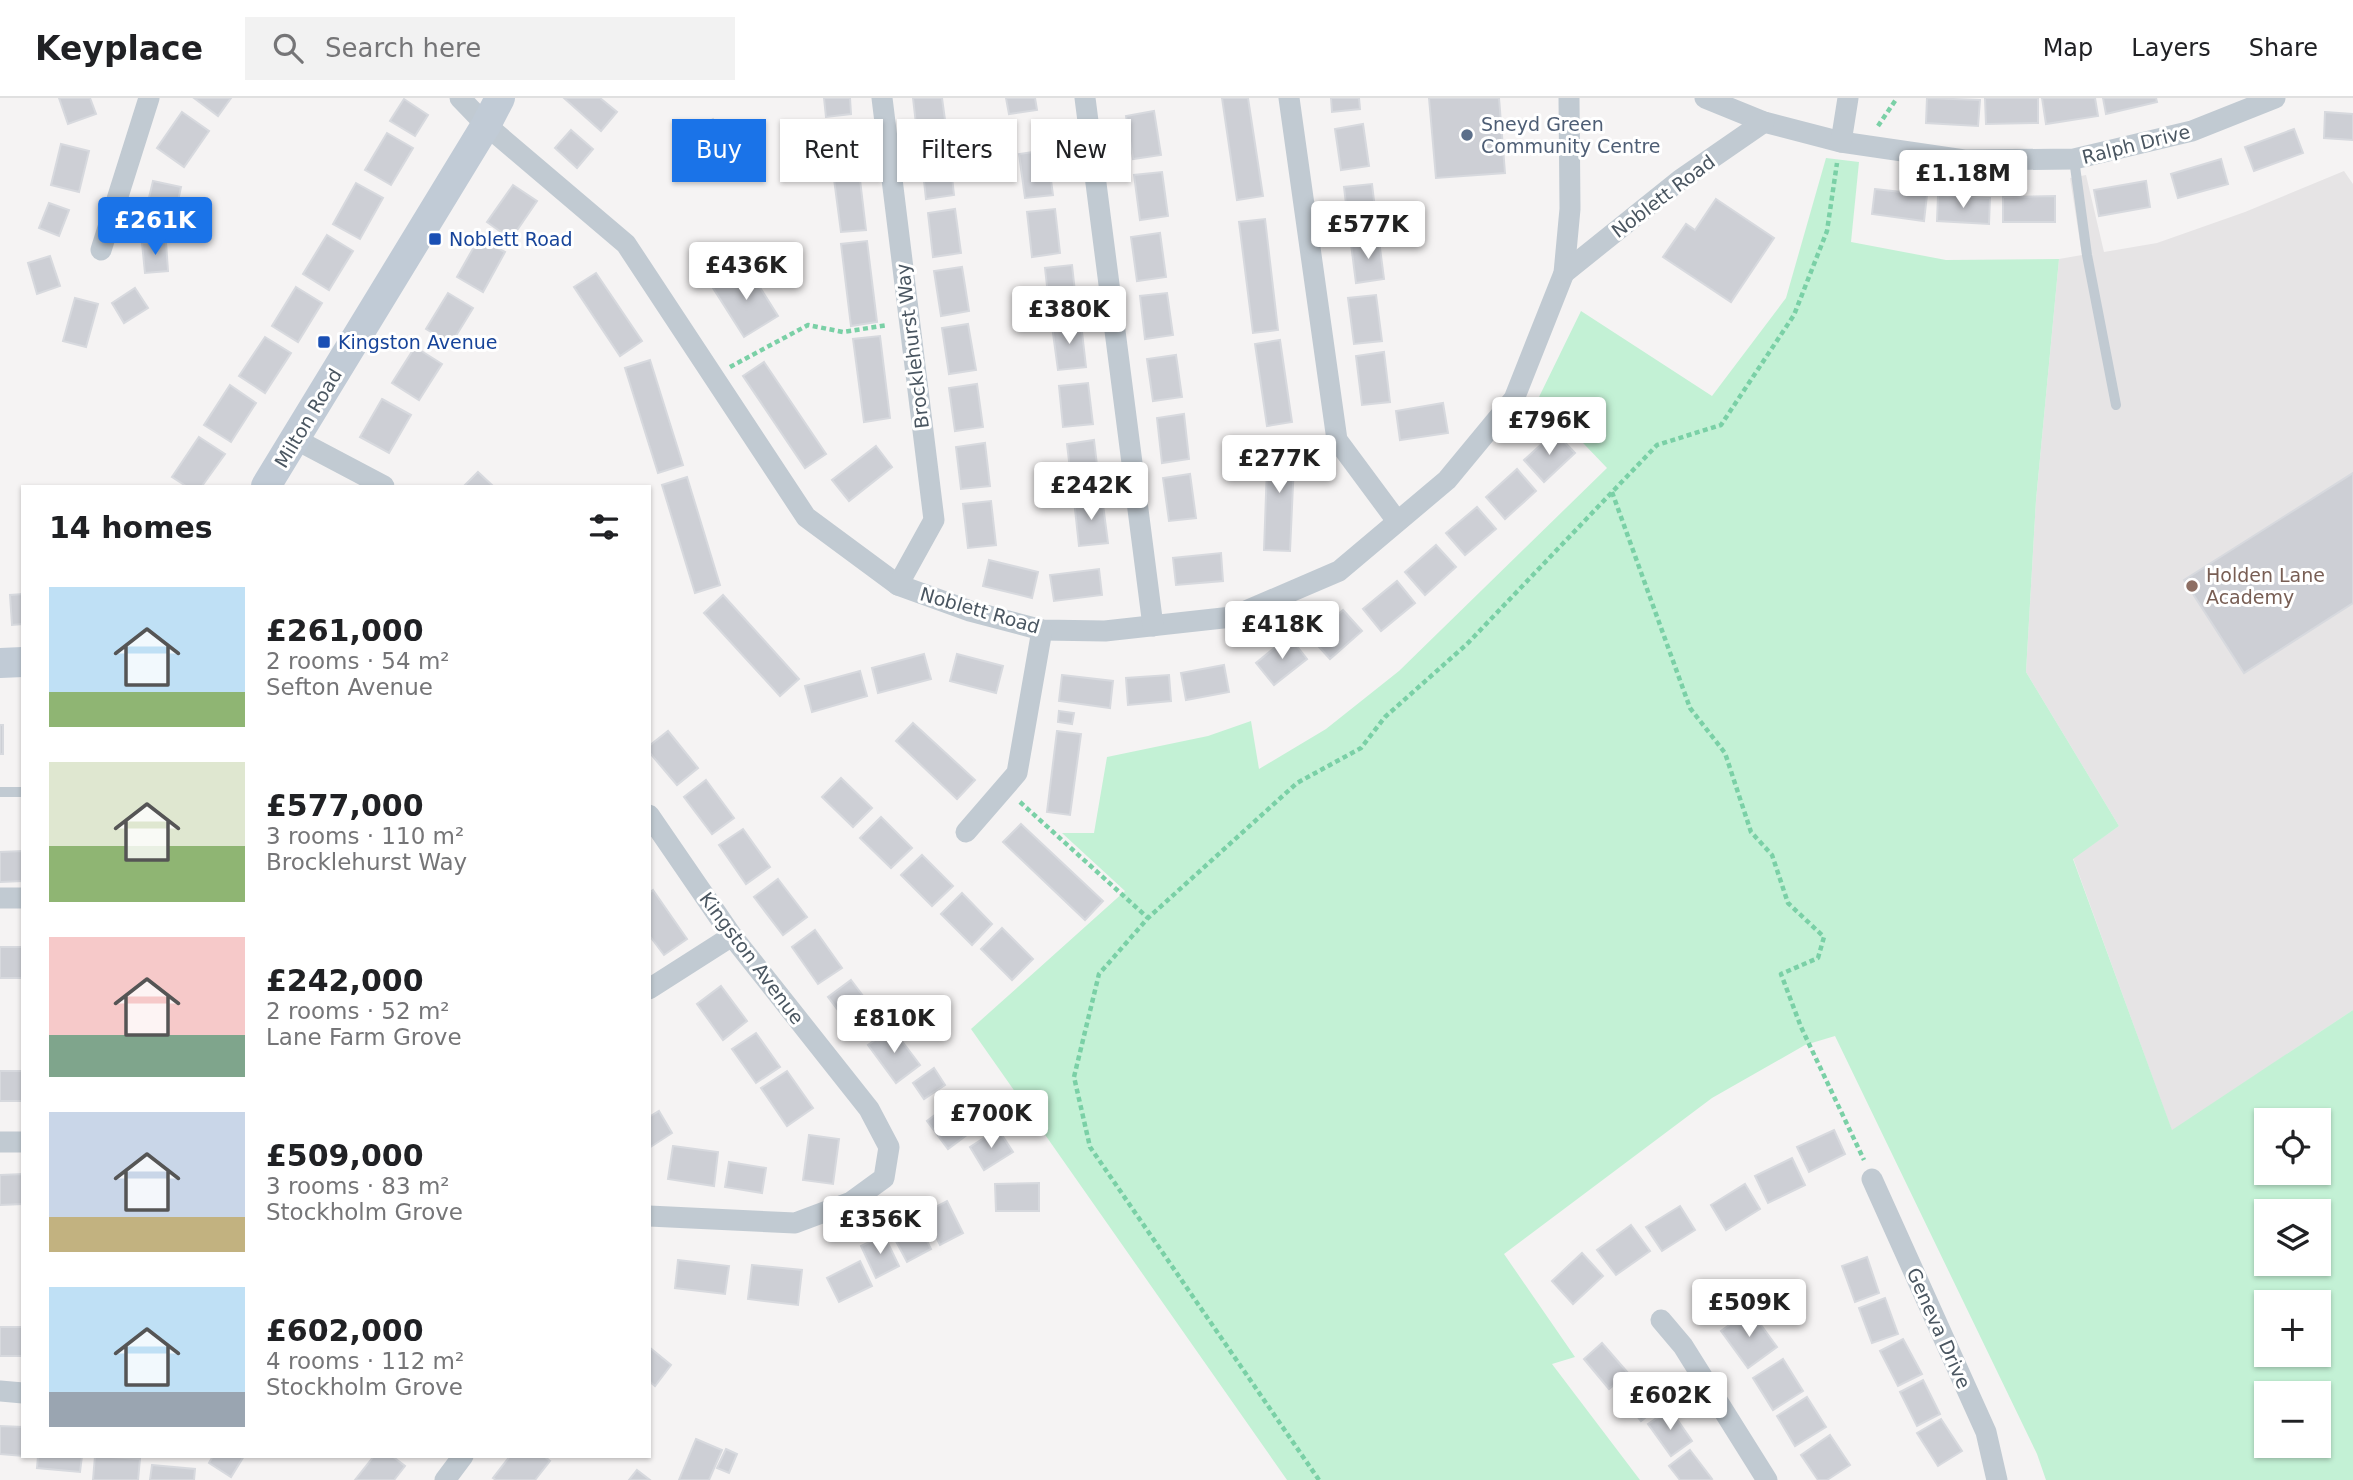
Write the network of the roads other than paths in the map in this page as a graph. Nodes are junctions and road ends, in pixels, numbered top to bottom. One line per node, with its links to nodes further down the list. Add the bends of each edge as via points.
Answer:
1 (460, 98): 12 (street, Noblett Road)
2 (500, 98): 12 (street, Milton Road)
3 (882, 98): 22 (street, Brocklehurst Way, via 934,520)
4 (1085, 98): 23 (street)
5 (1289, 98): 21 (street, via 1337,440)
6 (1569, 98): 16 (street, Noblett Road, via 1570,209)
7 (1705, 98): 11 (street, Ralph Drive)
8 (1848, 98): 13 (street)
9 (2275, 98): 14 (street, Ralph Drive, via 2192,131)
10 (146, 99): 15 (street)
11 (1764, 122): 13 (street, Ralph Drive); 16 (street, Noblett Road, via 1681,180)
12 (486, 125): 18 (street, Milton Road); 22 (street, Noblett Road, via 626,244 806,517)
13 (1841, 142): 14 (street, Ralph Drive, via 1964,160)
14 (2074, 159): 17 (lane)
15 (101, 250)
16 (1564, 273): 21 (street, Noblett Road, via 1514,399 1447,481)
17 (2116, 405)
18 (295, 439): 19 (street, Milton Road); 20 (street)
19 (267, 485)
20 (382, 485)
21 (1397, 522): 23 (street, Noblett Road, via 1339,571 1244,612)
22 (898, 586): 24 (street, Noblett Road)
23 (1153, 626): 24 (street, Noblett Road)
24 (1042, 630): 30 (street, via 1017,773)
25 (21, 662): 26 (street)
26 (0, 663)
27 (0, 792): 28 (lane)
28 (21, 792)
29 (651, 819): 33 (street, Kingston Avenue)
30 (965, 832)
31 (0, 898): 32 (street)
32 (21, 898)
33 (732, 936): 34 (street); 38 (street, Kingston Avenue, via 869,1109 889,1147 884,1178 852,1202 795,1223)
34 (651, 988)
35 (0, 1142): 36 (street)
36 (21, 1142)
37 (1872, 1179): 45 (street, Geneva Drive, via 1986,1432)
38 (651, 1216)
39 (1661, 1320): 44 (street, via 1683,1346)
40 (0, 1391): 41 (street)
41 (21, 1393)
42 (462, 1458): 43 (street)
43 (445, 1480)
44 (1768, 1480)
45 (1997, 1480)

